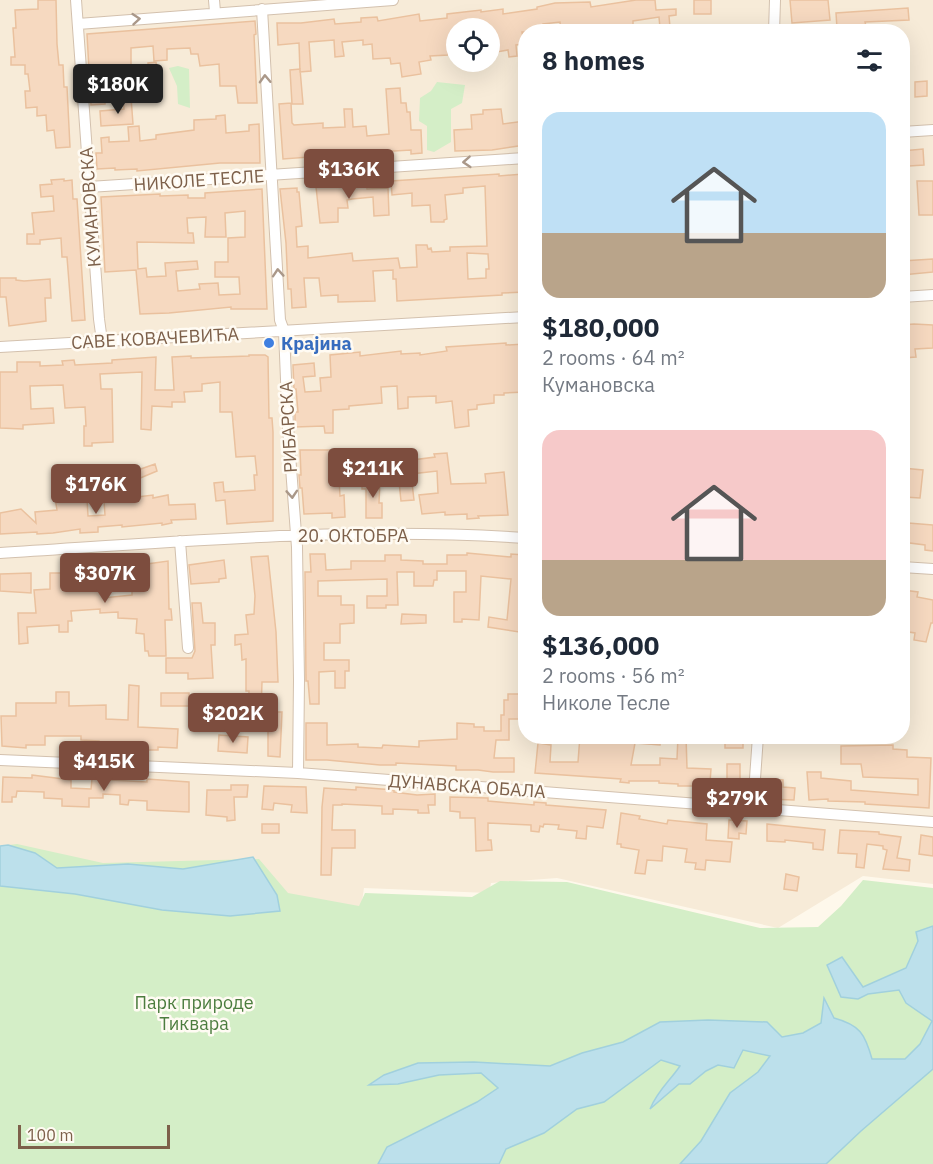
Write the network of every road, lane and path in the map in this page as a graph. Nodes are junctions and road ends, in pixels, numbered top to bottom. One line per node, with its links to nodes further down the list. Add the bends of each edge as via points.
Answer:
1 (76, 0): 8 (street, КУМАНОВСКА)
2 (214, 0): 7 (street)
3 (393, 0): 5 (street)
4 (775, 0): 9 (street)
5 (368, 1): 6 (street)
6 (262, 9): 7 (street); 13 (street, РИБАРСКА, one-way to 6)
7 (215, 12): 8 (street, one-way to 7)
8 (78, 24): 14 (street, КУМАНОВСКА)
9 (774, 24)
10 (933, 130): 11 (street)
11 (910, 131)
12 (518, 158): 13 (street, НИКОЛЕ ТЕСЛЕ, one-way to 13)
13 (273, 175): 14 (street, НИКОЛЕ ТЕСЛЕ); 18 (street, РИБАРСКА, one-way to 13, via 280,320)
14 (89, 187): 19 (street, КУМАНОВСКА)
15 (933, 295): 16 (street)
16 (910, 296)
17 (518, 317): 18 (street, САВЕ КОВАЧЕВИЋА)
18 (284, 331): 19 (street, САВЕ КОВАЧЕВИЋА); 21 (street, РИБАРСКА, one-way to 21)
19 (102, 342): 20 (street, САВЕ КОВАЧЕВИЋА)
20 (0, 348)
21 (296, 534): 22 (street, 20. ОКТОБРА); 23 (street, 20. ОКТОБРА); 30 (street, РИБАРСКА)
22 (518, 538)
23 (180, 542): 24 (street, 20. ОКТОБРА); 27 (street)
24 (0, 553)
25 (910, 568): 26 (street)
26 (933, 569)
27 (188, 648)
28 (757, 744): 31 (street)
29 (0, 760): 30 (street, ДУНАВСКА ОБАЛА)
30 (298, 773): 31 (street, ДУНАВСКА ОБАЛА)
31 (753, 807): 32 (street, ДУНАВСКА ОБАЛА)
32 (933, 822)

